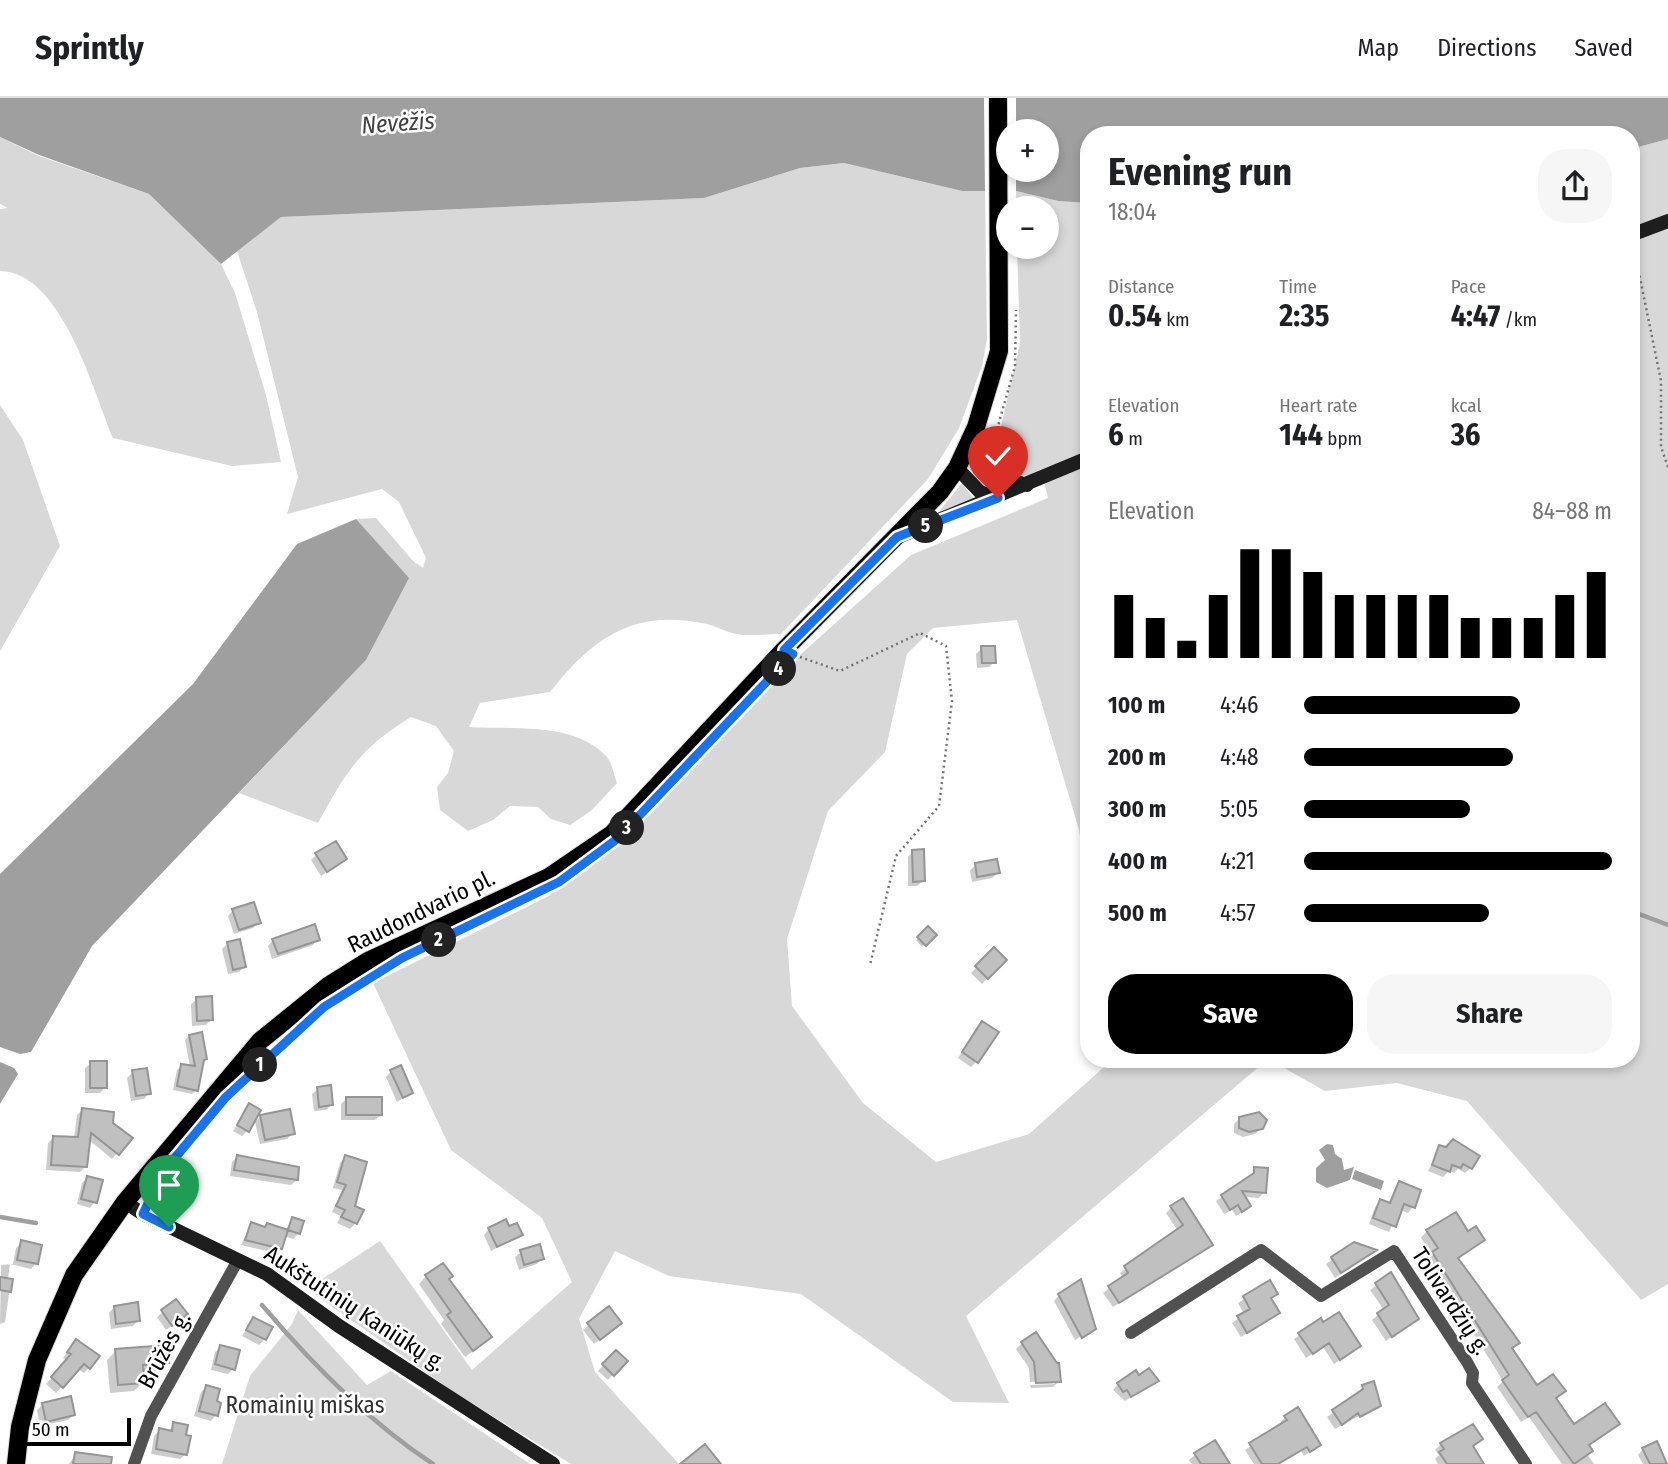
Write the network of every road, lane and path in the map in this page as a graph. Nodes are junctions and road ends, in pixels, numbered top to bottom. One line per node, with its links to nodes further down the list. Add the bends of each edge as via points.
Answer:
1 (998, 98): 5 (main road, Raudondvario pl., via 999,351)
2 (1668, 221): 3 (street)
3 (1640, 232)
4 (1640, 278): 8 (path, via 1661,381 1661,447)
5 (976, 427): 7 (street); 9 (main road, Raudondvario pl.)
6 (1080, 462): 10 (street, Raudondvario pl.)
7 (989, 467): 9 (street); 10 (street, via 1003,478)
8 (1668, 467)
9 (957, 468): 11 (street, via 980,492); 12 (main road, Raudondvario pl.)
10 (1027, 485): 11 (street, Raudondvario pl.)
11 (998, 498): 12 (street, Raudondvario pl.)
12 (897, 537): 13 (main road, Raudondvario pl.)
13 (784, 650): 14 (path, via 840,671 920,633 946,646 952,701 940,806 896,856); 17 (main road, Raudondvario pl., via 612,834 584,856 550,877 368,961 328,986 260,1041)
14 (870, 965)
15 (285, 1043): 16 (path)
16 (265, 1061)
17 (125, 1202): 18 (street, Aukštutinių Kaniūkų g.); 20 (main road, Raudondvario pl., via 74,1275 51,1321 26,1401)
18 (238, 1260): 21 (street, Brūžės g., via 151,1416); 22 (street, Aukštutinių Kaniūkų g., via 267,1274)
19 (1130, 1333): 23 (street, Tolivardžių g., via 1261,1250 1321,1296 1394,1251 1467,1362 1472,1383)
20 (16, 1464)
21 (134, 1464)
22 (553, 1464)
23 (1526, 1464)

